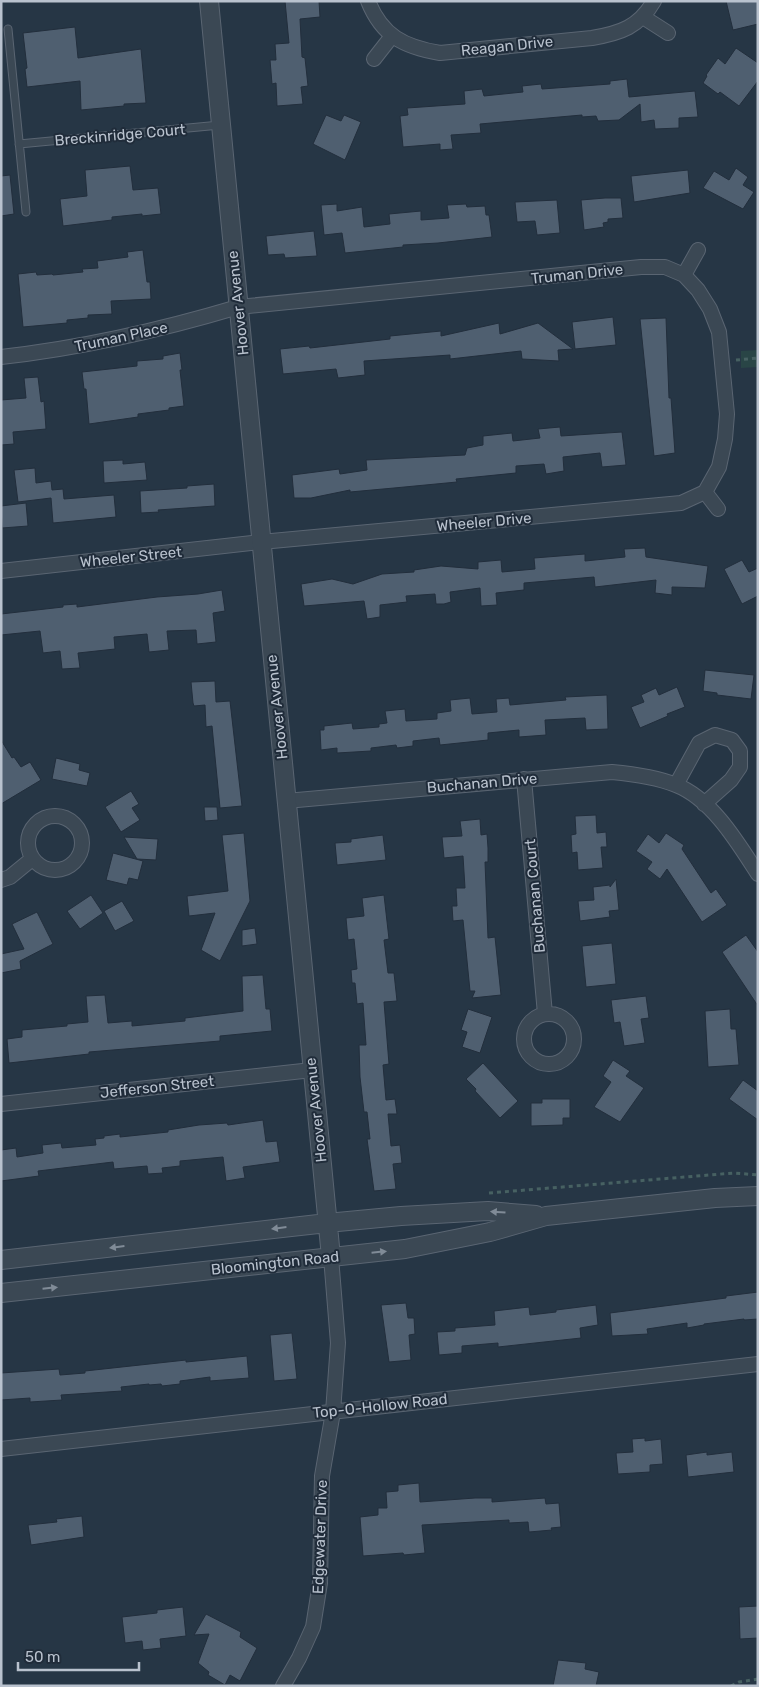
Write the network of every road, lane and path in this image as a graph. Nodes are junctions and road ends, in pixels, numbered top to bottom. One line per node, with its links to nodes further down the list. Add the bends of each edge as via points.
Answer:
1 (209, 1): 9 (street, Hoover Avenue)
2 (368, 1): 7 (street, Reagan Drive, via 381,25)
3 (654, 1): 4 (street, Reagan Drive)
4 (643, 17): 6 (street); 7 (street, Reagan Drive, via 630,27 592,38 440,52 420,50)
5 (8, 29): 10 (lane)
6 (668, 33)
7 (392, 36): 8 (street)
8 (374, 58)
9 (221, 126): 10 (lane, Breckinridge Court); 14 (street, Hoover Avenue)
10 (19, 144): 11 (lane)
11 (26, 212)
12 (698, 250): 13 (street)
13 (684, 275): 14 (street, Truman Drive, via 665,267 641,268); 17 (street, via 710,309 719,332)
14 (238, 307): 15 (street, Truman Place, via 115,339); 20 (street, Hoover Avenue)
15 (1, 357)
16 (758, 358): 17 (path)
17 (721, 361): 18 (street, via 727,414 725,440 719,467)
18 (705, 492): 19 (street); 20 (street, Wheeler Drive, via 682,503)
19 (718, 509)
20 (261, 542): 21 (street, Wheeler Street); 24 (street, Hoover Avenue)
21 (1, 571)
22 (524, 778): 23 (street, Buchanan Drive, via 612,772 645,776); 24 (street, Buchanan Drive); 29 (street, Buchanan Court)
23 (676, 785): 25 (street, Buchanan Drive, via 691,792); 25 (street, via 700,743 715,735 732,740 740,752 740,767 731,780)
24 (286, 802): 30 (street, Hoover Avenue)
25 (704, 804): 27 (street, Buchanan Drive, via 735,838)
26 (32, 859): 28 (street, via 10,877)
27 (758, 874)
28 (1, 880)
29 (546, 1014)
30 (312, 1070): 31 (street, Jefferson Street); 36 (street, Hoover Avenue)
31 (1, 1104)
32 (758, 1175): 33 (path, via 734,1173)
33 (488, 1193)
34 (758, 1196): 35 (street, Bloomington Road)
35 (546, 1216): 36 (street, Bloomington Road, one-way to 36, via 488,1211); 37 (street, Bloomington Road, one-way to 35, via 405,1249 490,1232)
36 (327, 1222): 37 (street, Hoover Avenue); 38 (street, Bloomington Road, one-way to 38)
37 (331, 1257): 39 (street, Bloomington Road, one-way to 37); 41 (street, Hoover Avenue, via 338,1343)
38 (1, 1260)
39 (1, 1293)
40 (758, 1364): 41 (street, Top-O-Hollow Road)
41 (333, 1412): 42 (street, Top-O-Hollow Road); 44 (street, Edgewater Drive, via 322,1476 320,1583 313,1627)
42 (1, 1448)
43 (758, 1679): 45 (path)
44 (284, 1686)
45 (731, 1686)

